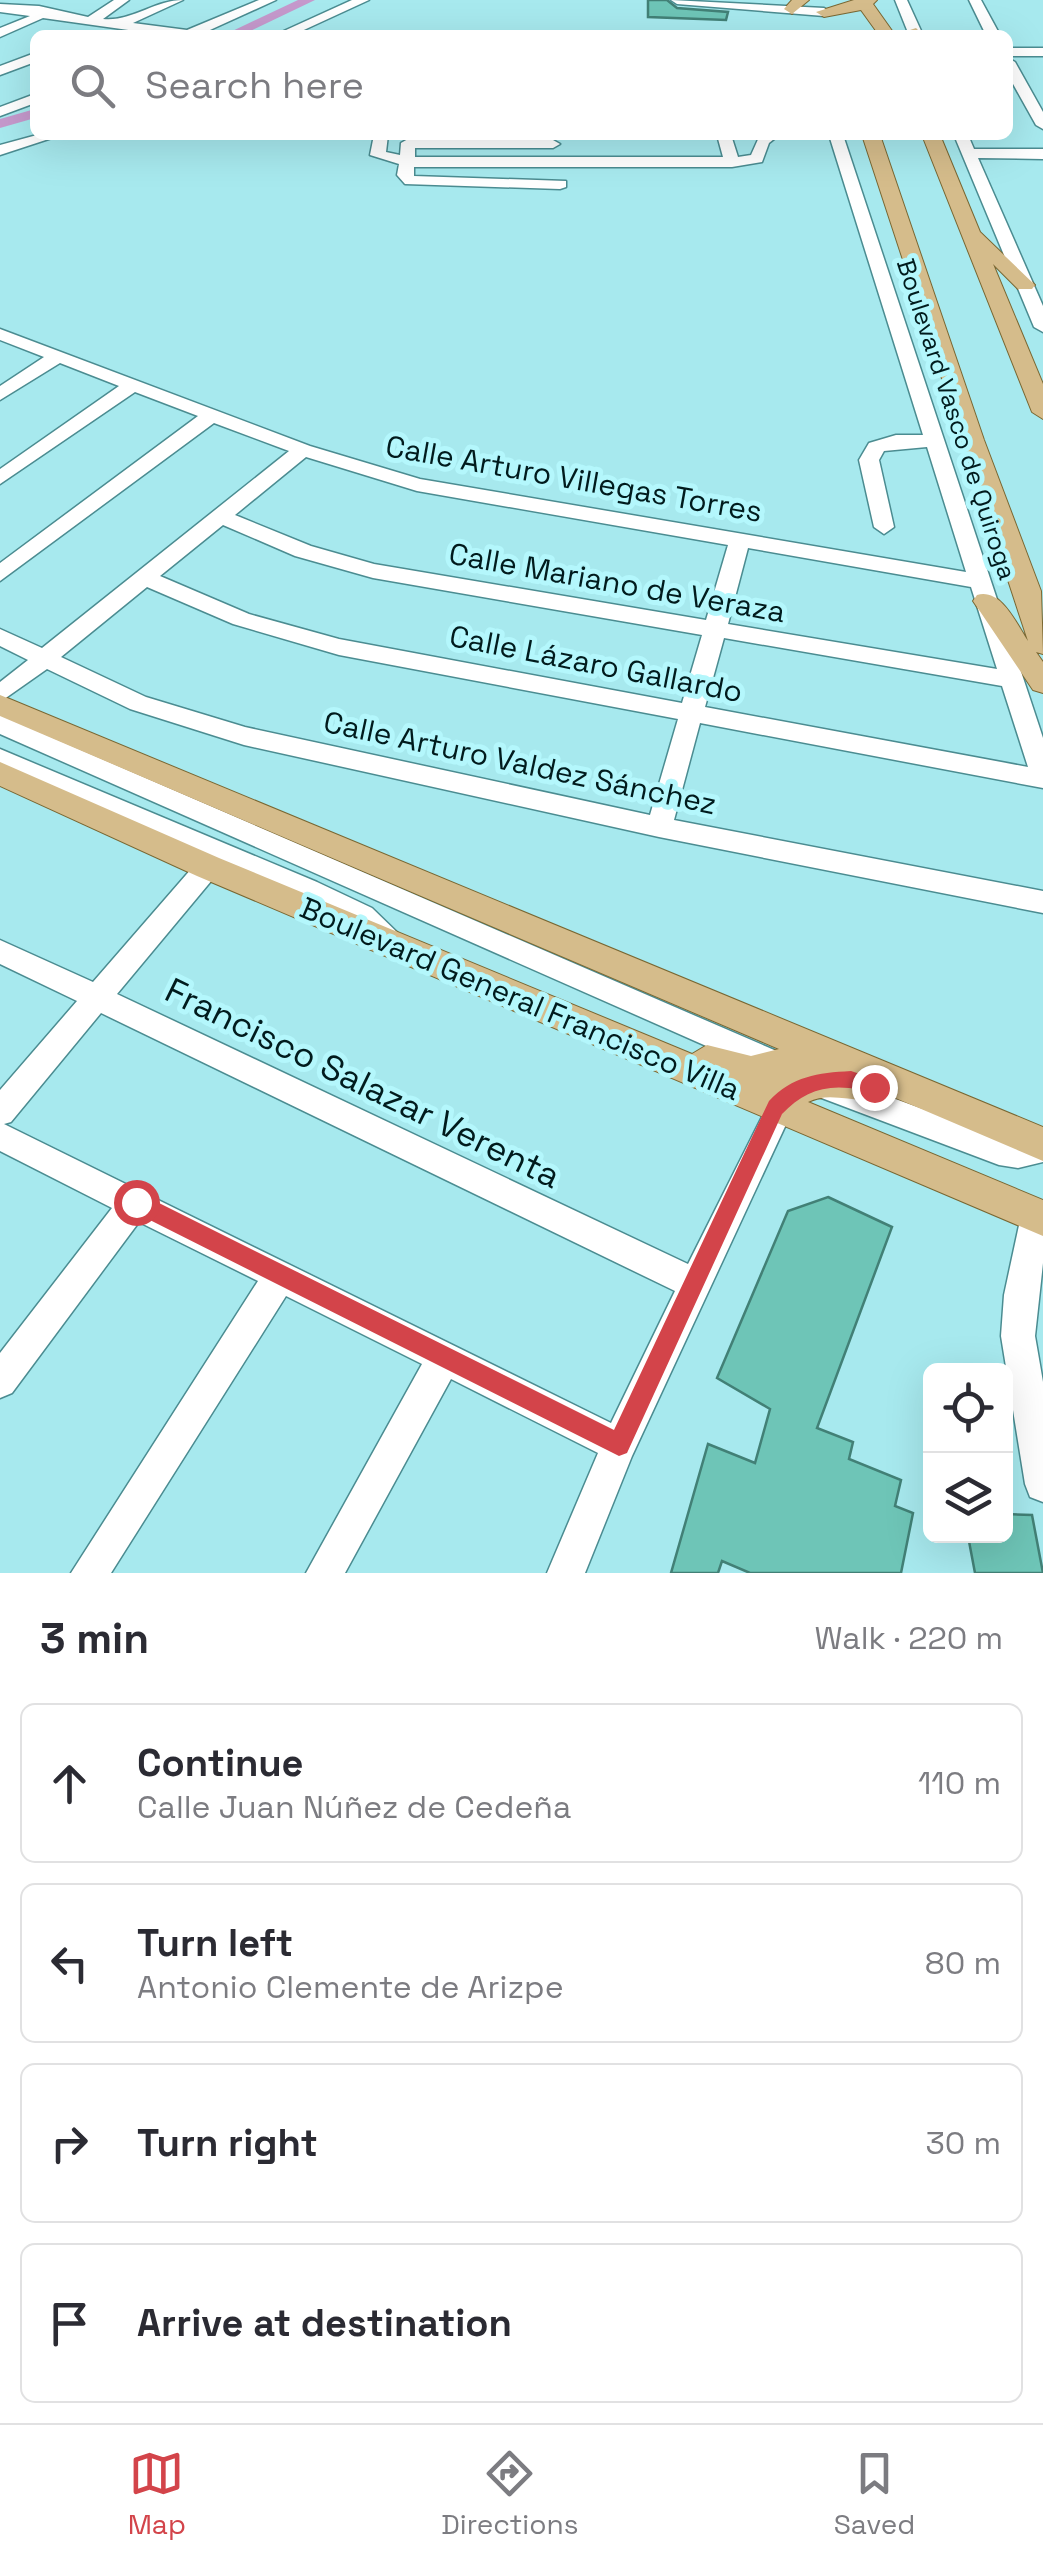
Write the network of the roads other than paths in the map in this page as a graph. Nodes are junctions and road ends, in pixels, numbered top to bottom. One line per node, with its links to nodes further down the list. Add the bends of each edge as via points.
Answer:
1 (49, 0): 13 (street)
2 (123, 0): 16 (street)
3 (177, 0): 15 (street)
4 (270, 0): 18 (street)
5 (363, 0): 19 (street)
6 (676, 0): 9 (street)
7 (901, 0): 21 (street)
8 (975, 0): 22 (street)
9 (704, 1): 12 (street)
10 (866, 1): 14 (main road); 20 (main road)
11 (0, 8): 13 (street)
12 (795, 8): 14 (street)
13 (40, 13): 16 (street); 23 (street)
14 (825, 21)
15 (118, 24): 16 (street); 17 (street)
16 (91, 28)
17 (157, 30)
18 (201, 30)
19 (294, 30)
20 (884, 30)
21 (914, 30)
22 (990, 30)
23 (0, 33)
24 (1013, 52): 25 (street)
25 (1043, 52)
26 (30, 59): 27 (street)
27 (0, 71)
28 (1013, 71): 31 (street)
29 (30, 100): 30 (street)
30 (0, 112)
31 (1043, 125)
32 (36, 140): 44 (street)
33 (380, 140): 47 (street, via 378,155)
34 (408, 140): 47 (street)
35 (440, 140): 42 (street)
36 (726, 140): 43 (street); 48 (street)
37 (838, 140): 59 (street, Boulevard Vasco de Quiroga)
38 (873, 140): 70 (main road)
39 (933, 140): 50 (main road)
40 (963, 140): 45 (street)
41 (752, 141): 48 (street, via 758,159)
42 (570, 144)
43 (607, 144)
44 (0, 150)
45 (969, 153): 46 (street); 51 (street)
46 (1043, 154)
47 (408, 162): 48 (street); 49 (street, via 405,174 423,183)
48 (732, 162)
49 (560, 184)
50 (967, 224): 51 (main road); 57 (main road)
51 (1034, 285): 52 (street)
52 (1043, 327)
53 (0, 334): 54 (street, Calle Arturo Villegas Torres)
54 (58, 356): 55 (street, Calle Arturo Villegas Torres); 56 (street)
55 (131, 386): 58 (street, Calle Arturo Villegas Torres); 61 (street)
56 (0, 394)
57 (1043, 412)
58 (211, 416): 60 (street, Calle Arturo Villegas Torres); 65 (street)
59 (934, 441): 63 (street, via 876,447 869,460); 67 (street, Boulevard Vasco de Quiroga)
60 (303, 450): 62 (street); 64 (street, Calle Arturo Villegas Torres, via 479,498)
61 (0, 478)
62 (220, 516): 66 (street); 68 (street, Calle Mariano de Veraza, via 373,571)
63 (884, 526)
64 (740, 540): 67 (street, Calle Arturo Villegas Torres); 68 (street)
65 (0, 574)
66 (146, 578): 71 (street); 76 (street, Calle Lázaro Gallardo, via 241,618 339,648)
67 (982, 591): 72 (street, Boulevard Vasco de Quiroga); 73 (main road)
68 (714, 631): 72 (street, Calle Mariano de Veraza); 76 (street)
69 (0, 637): 71 (street, Calle Arturo Valdez Sánchez)
70 (1043, 646)
71 (47, 659): 74 (street); 81 (street, Calle Arturo Valdez Sánchez, via 138,702 244,736)
72 (1012, 680): 80 (street, Boulevard Vasco de Quiroga)
73 (1043, 683)
74 (0, 694)
75 (0, 705): 88 (main road)
76 (691, 716): 80 (street, Calle Lázaro Gallardo); 81 (street)
77 (0, 724): 88 (street)
78 (0, 758): 84 (street, via 323,896)
79 (0, 773): 82 (main road, Boulevard General Francisco Villa)
80 (1043, 778)
81 (659, 827): 83 (street, Calle Arturo Valdez Sánchez)
82 (208, 868): 84 (main road, Boulevard General Francisco Villa); 87 (street)
83 (1043, 902)
84 (398, 944): 86 (main road, Boulevard General Francisco Villa)
85 (0, 951): 87 (street, Francisco Salazar Verenta)
86 (488, 983): 88 (main road, via 529,991 736,1071); 89 (main road, Boulevard General Francisco Villa)
87 (98, 997): 90 (street); 96 (street, Francisco Salazar Verenta)
88 (801, 1067): 89 (main road); 92 (main road, via 851,1079 986,1137)
89 (776, 1108): 94 (main road, Boulevard General Francisco Villa); 96 (street)
90 (0, 1112)
91 (0, 1136): 93 (street)
92 (1043, 1146)
93 (136, 1202): 95 (street); 98 (street)
94 (1040, 1217): 100 (street, via 1020,1295 1018,1336)
95 (281, 1274): 97 (street); 101 (street)
96 (693, 1283): 99 (street)
97 (444, 1358): 99 (street); 102 (street)
98 (0, 1381)
99 (619, 1444): 103 (street)
100 (1043, 1484)
101 (90, 1573)
102 (324, 1573)
103 (566, 1573)

